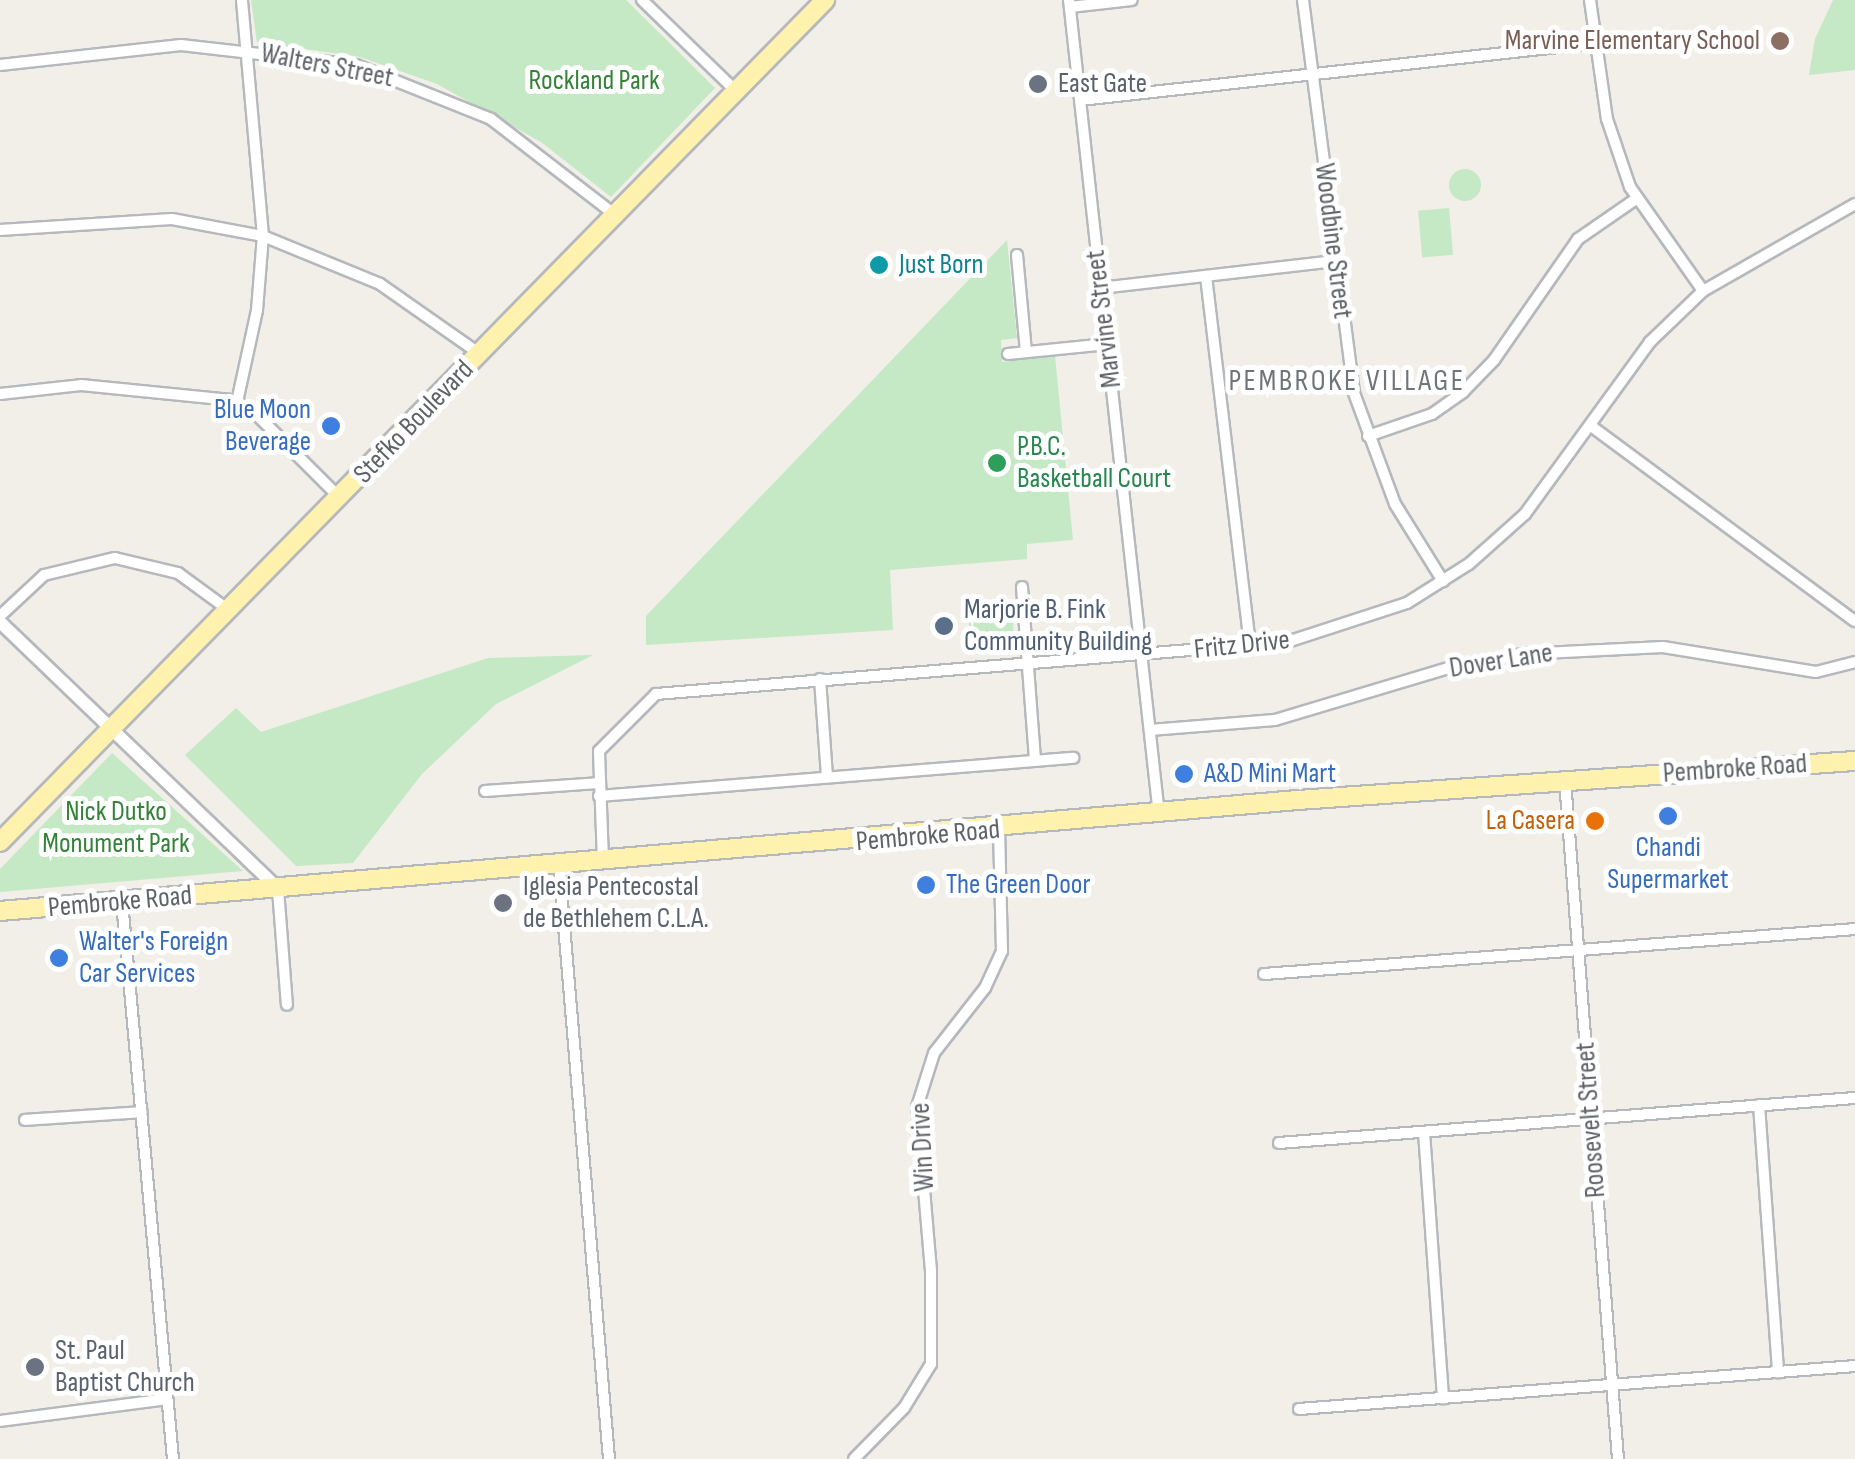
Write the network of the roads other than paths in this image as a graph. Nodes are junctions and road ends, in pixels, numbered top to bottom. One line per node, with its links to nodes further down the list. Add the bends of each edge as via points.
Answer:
1 (242, 0): 9 (street)
2 (642, 0): 12 (street)
3 (826, 0): 12 (main road, Stefko Boulevard)
4 (1132, 0): 7 (street)
5 (1303, 0): 11 (street, Woodbine Street)
6 (1590, 0): 8 (street)
7 (1069, 4): 13 (street, Marvine Street)
8 (1596, 43): 11 (street); 14 (street, via 1607,120)
9 (247, 50): 10 (street, Walters Street, via 156,45); 16 (street, Walters Street, via 356,65 450,99 532,144); 18 (street)
10 (0, 64)
11 (1312, 74): 13 (street); 20 (street, Woodbine Street)
12 (737, 92): 16 (main road, Stefko Boulevard)
13 (1080, 100): 22 (street, Marvine Street)
14 (1636, 199): 23 (street); 31 (street, via 1578,240 1494,360 1462,392 1432,414)
15 (1855, 204): 23 (street, Fritz Drive)
16 (615, 215): 26 (main road, Stefko Boulevard)
17 (0, 230): 18 (street, via 172,219)
18 (263, 236): 26 (street, via 368,278); 29 (street, via 257,310)
19 (1016, 255): 25 (street)
20 (1334, 261): 21 (street); 31 (street, Woodbine Street, via 1354,393)
21 (1206, 276): 22 (street); 38 (street)
22 (1101, 288): 24 (street, Marvine Street)
23 (1703, 291): 30 (street, Fritz Drive, via 1650,342)
24 (1108, 344): 25 (street); 39 (street, Marvine Street)
25 (1026, 352): 27 (street)
26 (480, 354): 32 (main road, Stefko Boulevard)
27 (1008, 354)
28 (0, 394): 29 (street, via 81,385)
29 (237, 402): 32 (street)
30 (1591, 426): 33 (street, Fritz Drive, via 1525,514); 37 (street)
31 (1368, 436): 33 (street, Woodbine Street, via 1395,504)
32 (340, 499): 35 (main road, Stefko Boulevard)
33 (1442, 581): 38 (street, Fritz Drive, via 1342,629)
34 (1022, 587): 41 (street)
35 (230, 611): 36 (street, via 167,568 115,558 44,576); 43 (main road, Stefko Boulevard)
36 (0, 619): 43 (street)
37 (1855, 621)
38 (1250, 646): 39 (street, Fritz Drive)
39 (1142, 655): 41 (street, Fritz Drive); 44 (street, Marvine Street)
40 (1855, 662): 44 (street, Dover Lane, via 1792,671 1663,646 1523,654 1458,664 1275,720)
41 (1028, 663): 42 (street, Fritz Drive); 47 (street)
42 (820, 680): 48 (street); 50 (street, Fritz Drive, via 651,697 602,744)
43 (114, 730): 54 (main road, Stefko Boulevard); 57 (street)
44 (1150, 730): 52 (street, Marvine Street)
45 (1073, 758): 47 (street)
46 (1855, 760): 49 (main road, Pembroke Road)
47 (1035, 761): 48 (street)
48 (827, 777): 50 (street)
49 (1565, 781): 52 (main road, Pembroke Road); 61 (street, Roosevelt Street)
50 (599, 789): 51 (street); 55 (street, Fritz Drive)
51 (486, 791)
52 (1159, 816): 53 (main road, Pembroke Road)
53 (999, 830): 55 (main road, Pembroke Road); 80 (street, Win Drive, via 1002,951 985,988 934,1053 917,1107 932,1271 931,1364 904,1408)
54 (0, 842)
55 (603, 862): 56 (main road, Pembroke Road)
56 (560, 866): 57 (main road, Pembroke Road); 79 (street)
57 (278, 889): 58 (main road, Pembroke Road); 63 (street)
58 (122, 902): 59 (main road, Pembroke Road); 66 (street)
59 (0, 911)
60 (1855, 929): 61 (street)
61 (1577, 951): 62 (street); 67 (street, Roosevelt Street)
62 (1264, 974)
63 (287, 1005)
64 (1855, 1098): 65 (street)
65 (1759, 1105): 67 (street); 72 (street)
66 (142, 1112): 68 (street); 75 (street)
67 (1592, 1118): 69 (street); 73 (street, Roosevelt Street)
68 (25, 1120)
69 (1424, 1132): 70 (street); 74 (street)
70 (1279, 1143)
71 (1855, 1366): 72 (street)
72 (1778, 1372): 73 (street)
73 (1612, 1384): 74 (street); 81 (street, Roosevelt Street)
74 (1443, 1398): 76 (street)
75 (167, 1399): 77 (street); 78 (street)
76 (1299, 1409)
77 (0, 1420)
78 (173, 1459)
79 (610, 1459)
80 (854, 1459)
81 (1618, 1459)

